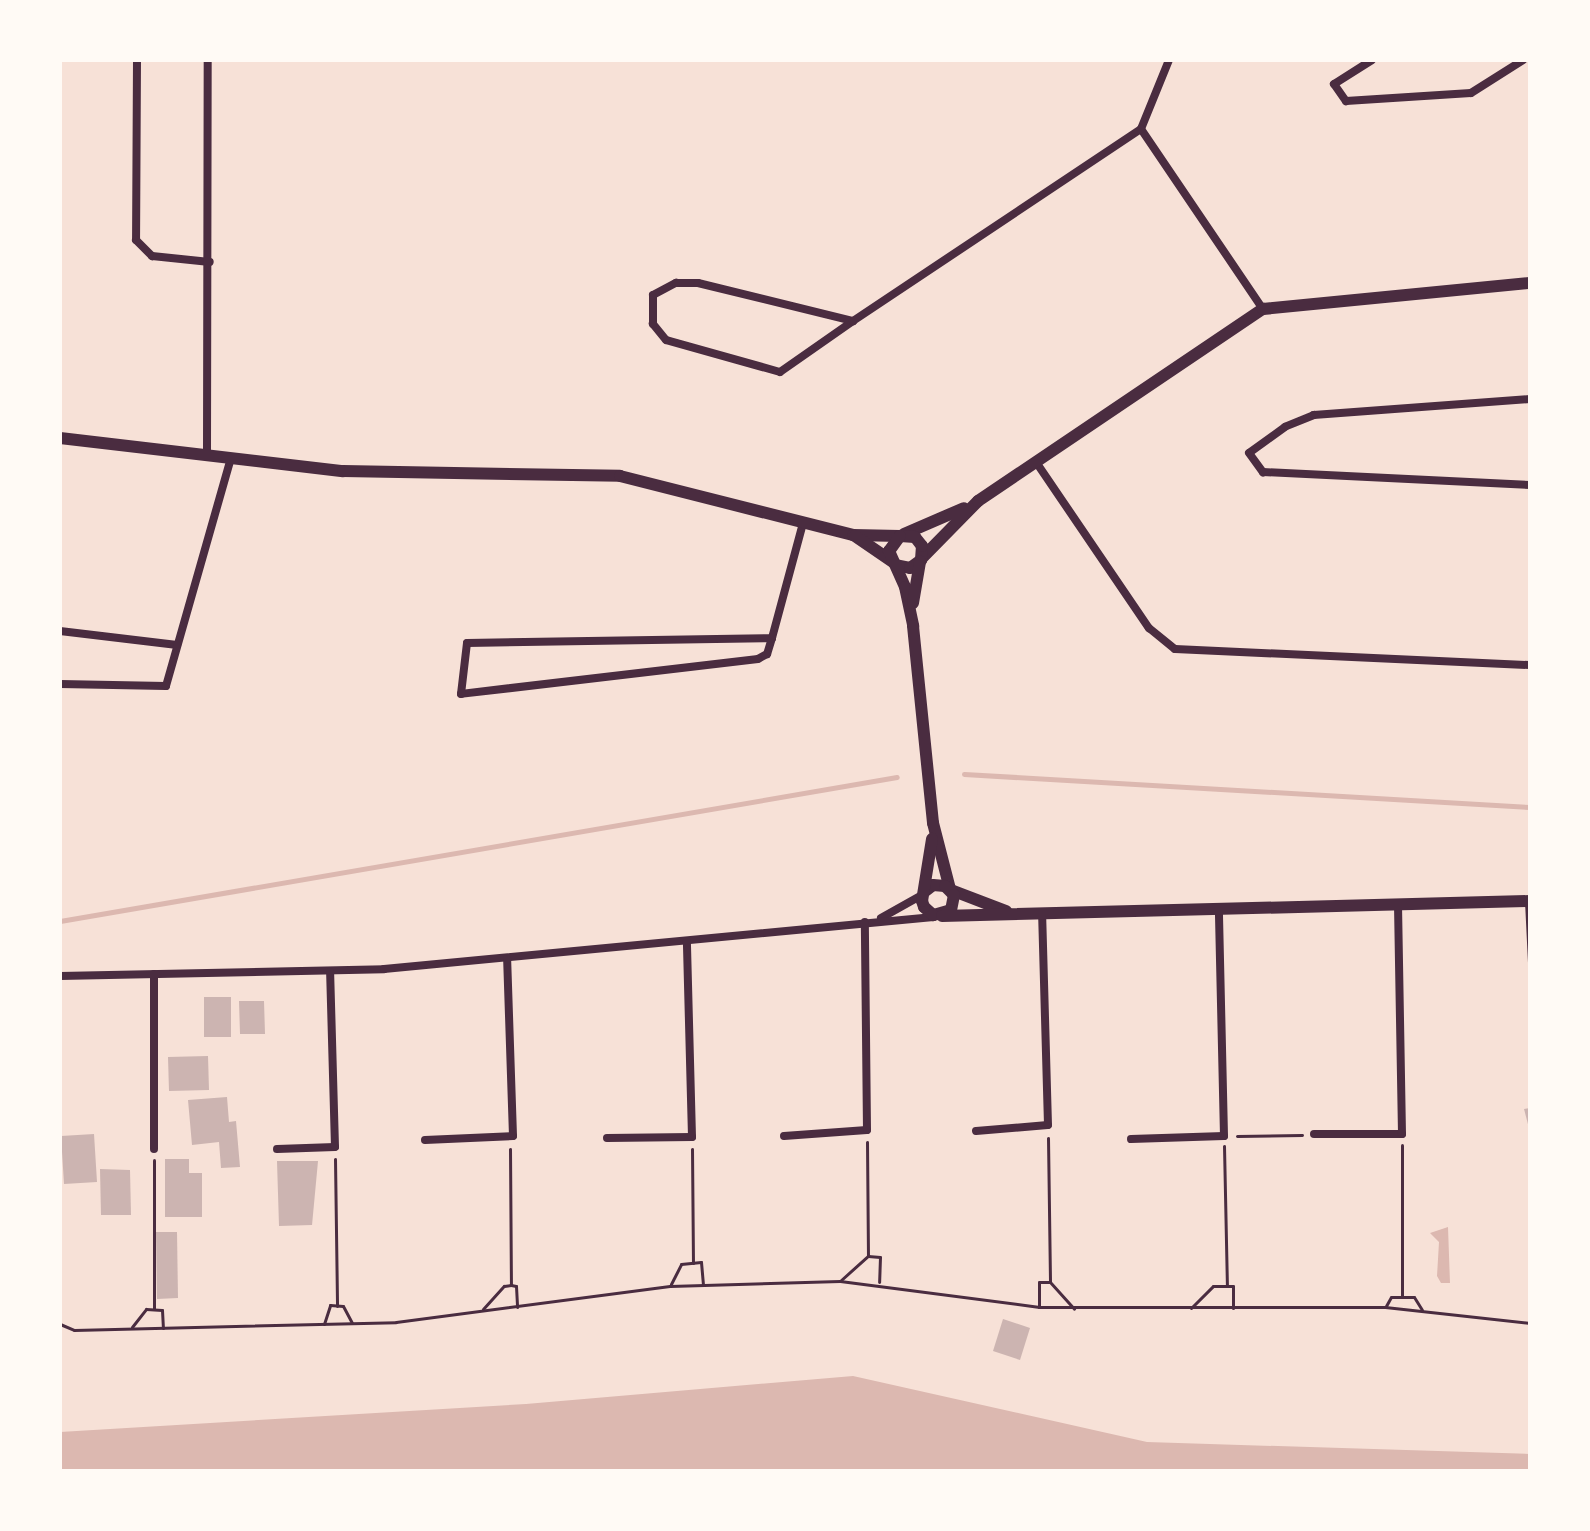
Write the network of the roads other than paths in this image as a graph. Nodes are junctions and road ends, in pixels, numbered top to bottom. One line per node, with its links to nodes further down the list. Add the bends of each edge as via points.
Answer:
1 (137, 60): 7 (street, via 136,240 152,256)
2 (208, 60): 7 (street)
3 (1169, 60): 6 (street)
4 (1372, 60): 5 (street, via 1334,84 1346,101 1471,93)
5 (1523, 60)
6 (1141, 129): 9 (street); 10 (street)
7 (210, 262): 13 (street)
8 (1530, 283): 9 (street)
9 (1263, 309): 15 (street)
10 (853, 321): 10 (street, via 698,283 676,283 653,295 653,324 666,340 780,372)
11 (1530, 399): 16 (street, via 1314,415 1285,427 1249,453 1263,472)
12 (60, 438): 13 (street)
13 (207, 455): 14 (street)
14 (231, 458): 18 (street, via 343,471 620,476); 26 (street)
15 (1036, 462): 17 (street); 27 (street, via 1149,628 1175,649)
16 (1530, 485)
17 (978, 501): 20 (street); 21 (street)
18 (803, 523): 19 (street); 25 (street)
19 (853, 535): 20 (street); 22 (street)
20 (902, 535): 21 (street, via 919,541); 22 (street, via 889,551)
21 (921, 559): 22 (street, via 910,568); 23 (street)
22 (895, 564): 23 (street)
23 (913, 626): 29 (street)
24 (60, 631): 26 (street)
25 (772, 638): 25 (street, via 467,643 461,694 758,659 767,654)
26 (177, 645): 28 (street, via 166,686)
27 (1530, 665)
28 (60, 684)
29 (933, 823): 30 (street); 31 (street)
30 (950, 890): 31 (street, via 933,885); 36 (street); 37 (street, via 954,906)
31 (924, 893): 37 (street, via 924,907); 38 (street)
32 (1528, 901): 33 (street); 41 (lane)
33 (1398, 904): 34 (street); 46 (street, via 1402,1134)
34 (1219, 907): 35 (street); 49 (street, via 1224,1136)
35 (1042, 912): 36 (street); 45 (street, via 1048,1125)
36 (1013, 913): 37 (street)
37 (941, 916): 38 (street)
38 (869, 922): 39 (street); 47 (street, via 867,1130)
39 (687, 941): 40 (street); 48 (street, via 692,1137)
40 (507, 959): 42 (street); 50 (street, via 513,1136)
41 (1530, 963)
42 (330, 972): 43 (street); 52 (street, via 335,1147)
43 (154, 974): 44 (street); 51 (street)
44 (60, 976)
45 (976, 1131)
46 (1314, 1134)
47 (784, 1136)
48 (607, 1138)
49 (1131, 1139)
50 (425, 1140)
51 (154, 1149)
52 (277, 1149)

